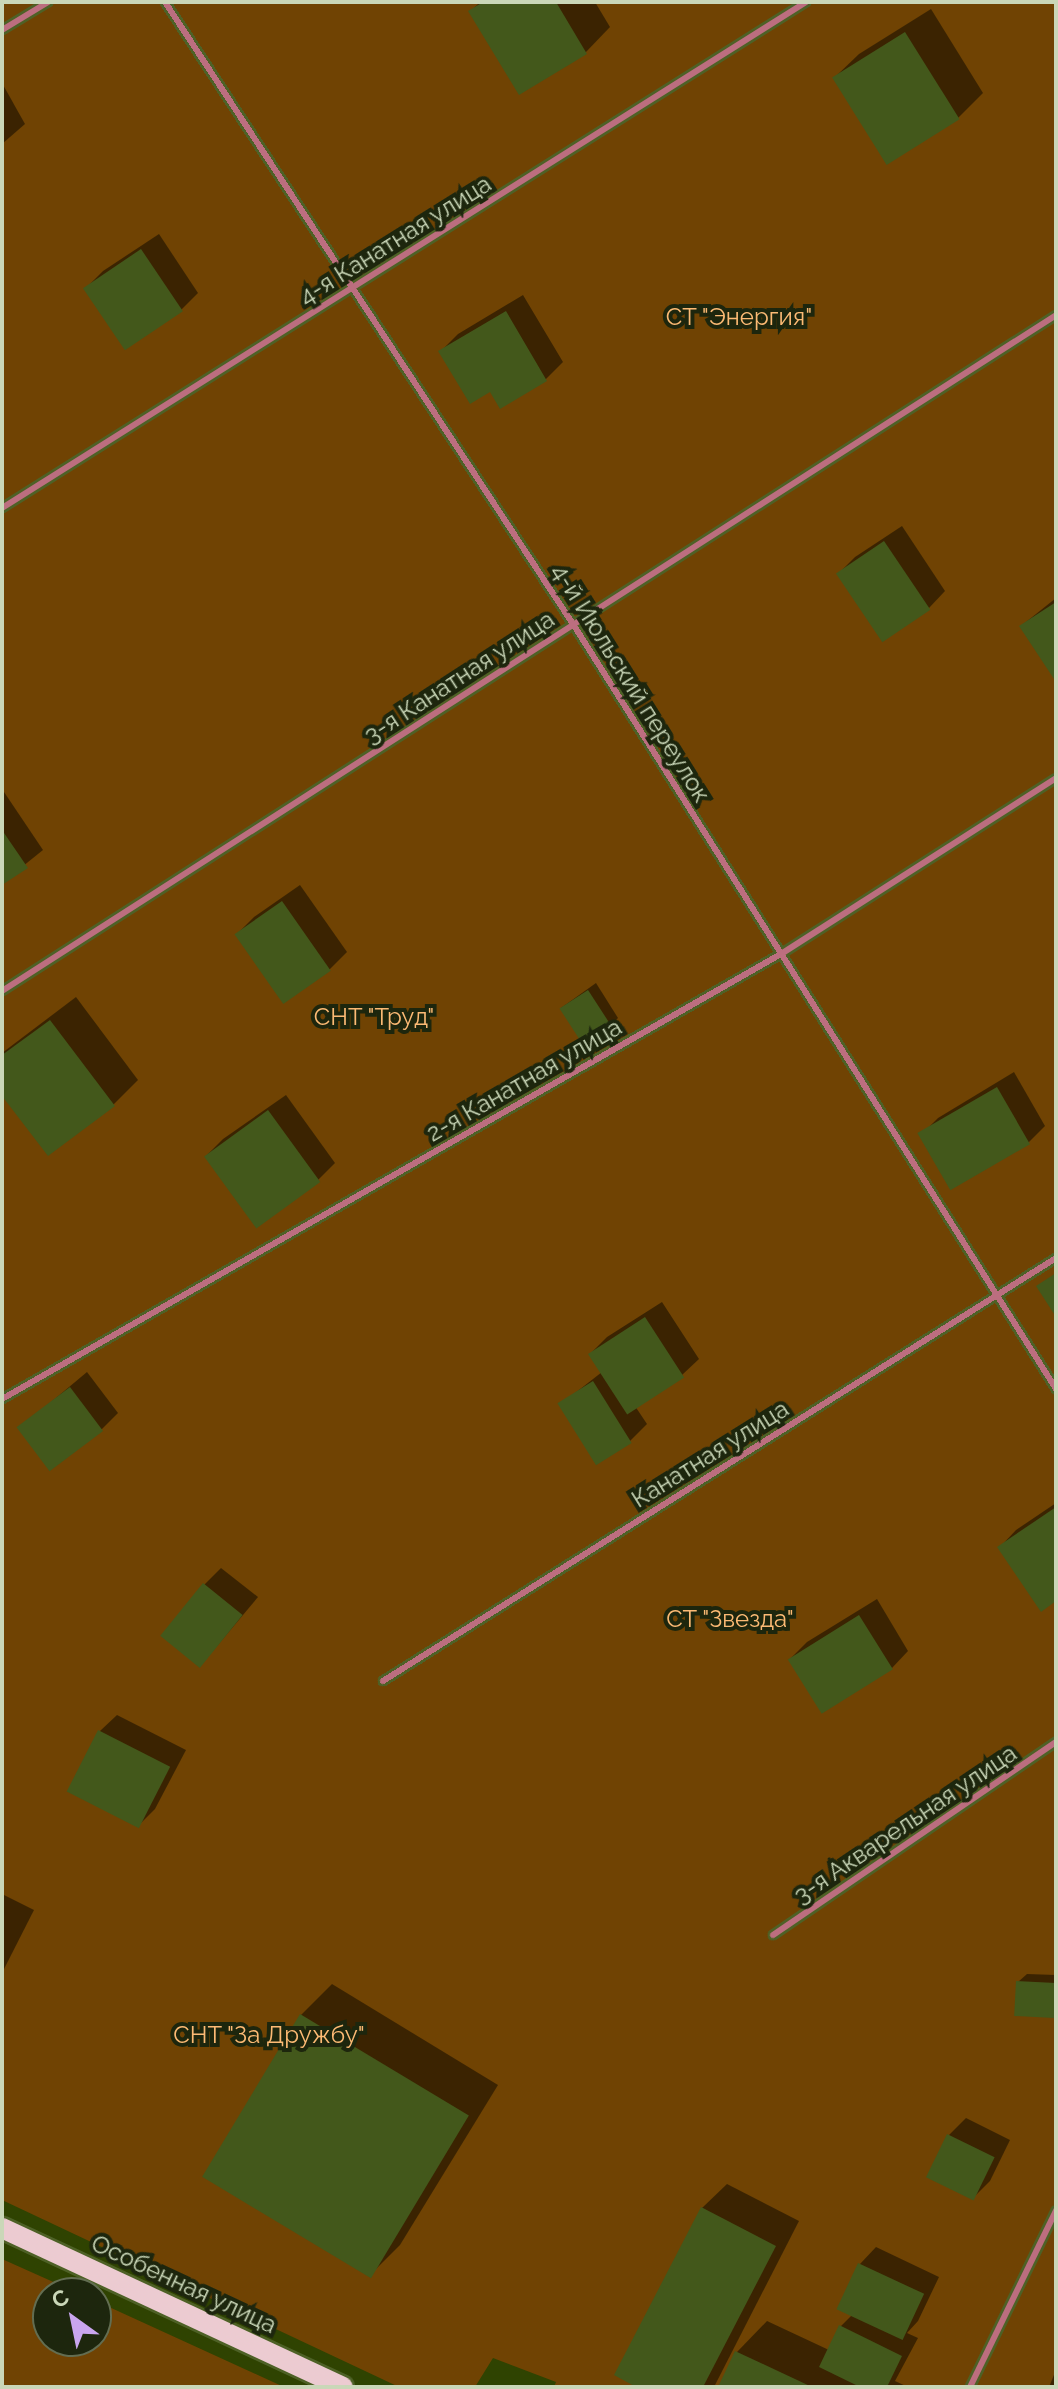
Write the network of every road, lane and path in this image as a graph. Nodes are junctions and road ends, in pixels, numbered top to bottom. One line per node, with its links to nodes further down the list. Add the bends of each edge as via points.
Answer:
1 (48, 2): 4 (lane)
2 (165, 2): 5 (lane, 4-й Июльский переулок)
3 (806, 2): 5 (lane, 4-я Канатная улица)
4 (2, 30)
5 (353, 288): 7 (lane, 4-я Канатная улица); 8 (lane, 4-й Июльский переулок)
6 (1056, 315): 8 (lane, 3-я Канатная улица)
7 (2, 508)
8 (573, 624): 10 (lane, 4-й Июльский переулок); 11 (lane, 3-я Канатная улица)
9 (1056, 778): 10 (lane, 2-я Канатная улица)
10 (781, 954): 13 (lane, 4-й Июльский переулок); 15 (lane, 2-я Канатная улица)
11 (2, 991)
12 (1056, 1258): 13 (lane, Канатная улица)
13 (997, 1295): 14 (lane, 4-й Июльский переулок); 16 (lane, Канатная улица)
14 (1056, 1389)
15 (2, 1399)
16 (383, 1681)
17 (1056, 1742): 18 (lane, 3-я Акварельная улица)
18 (773, 1935)
19 (1056, 2211): 22 (lane)
20 (2, 2228): 21 (main road, Особенная улица)
21 (343, 2387)
22 (970, 2387)

